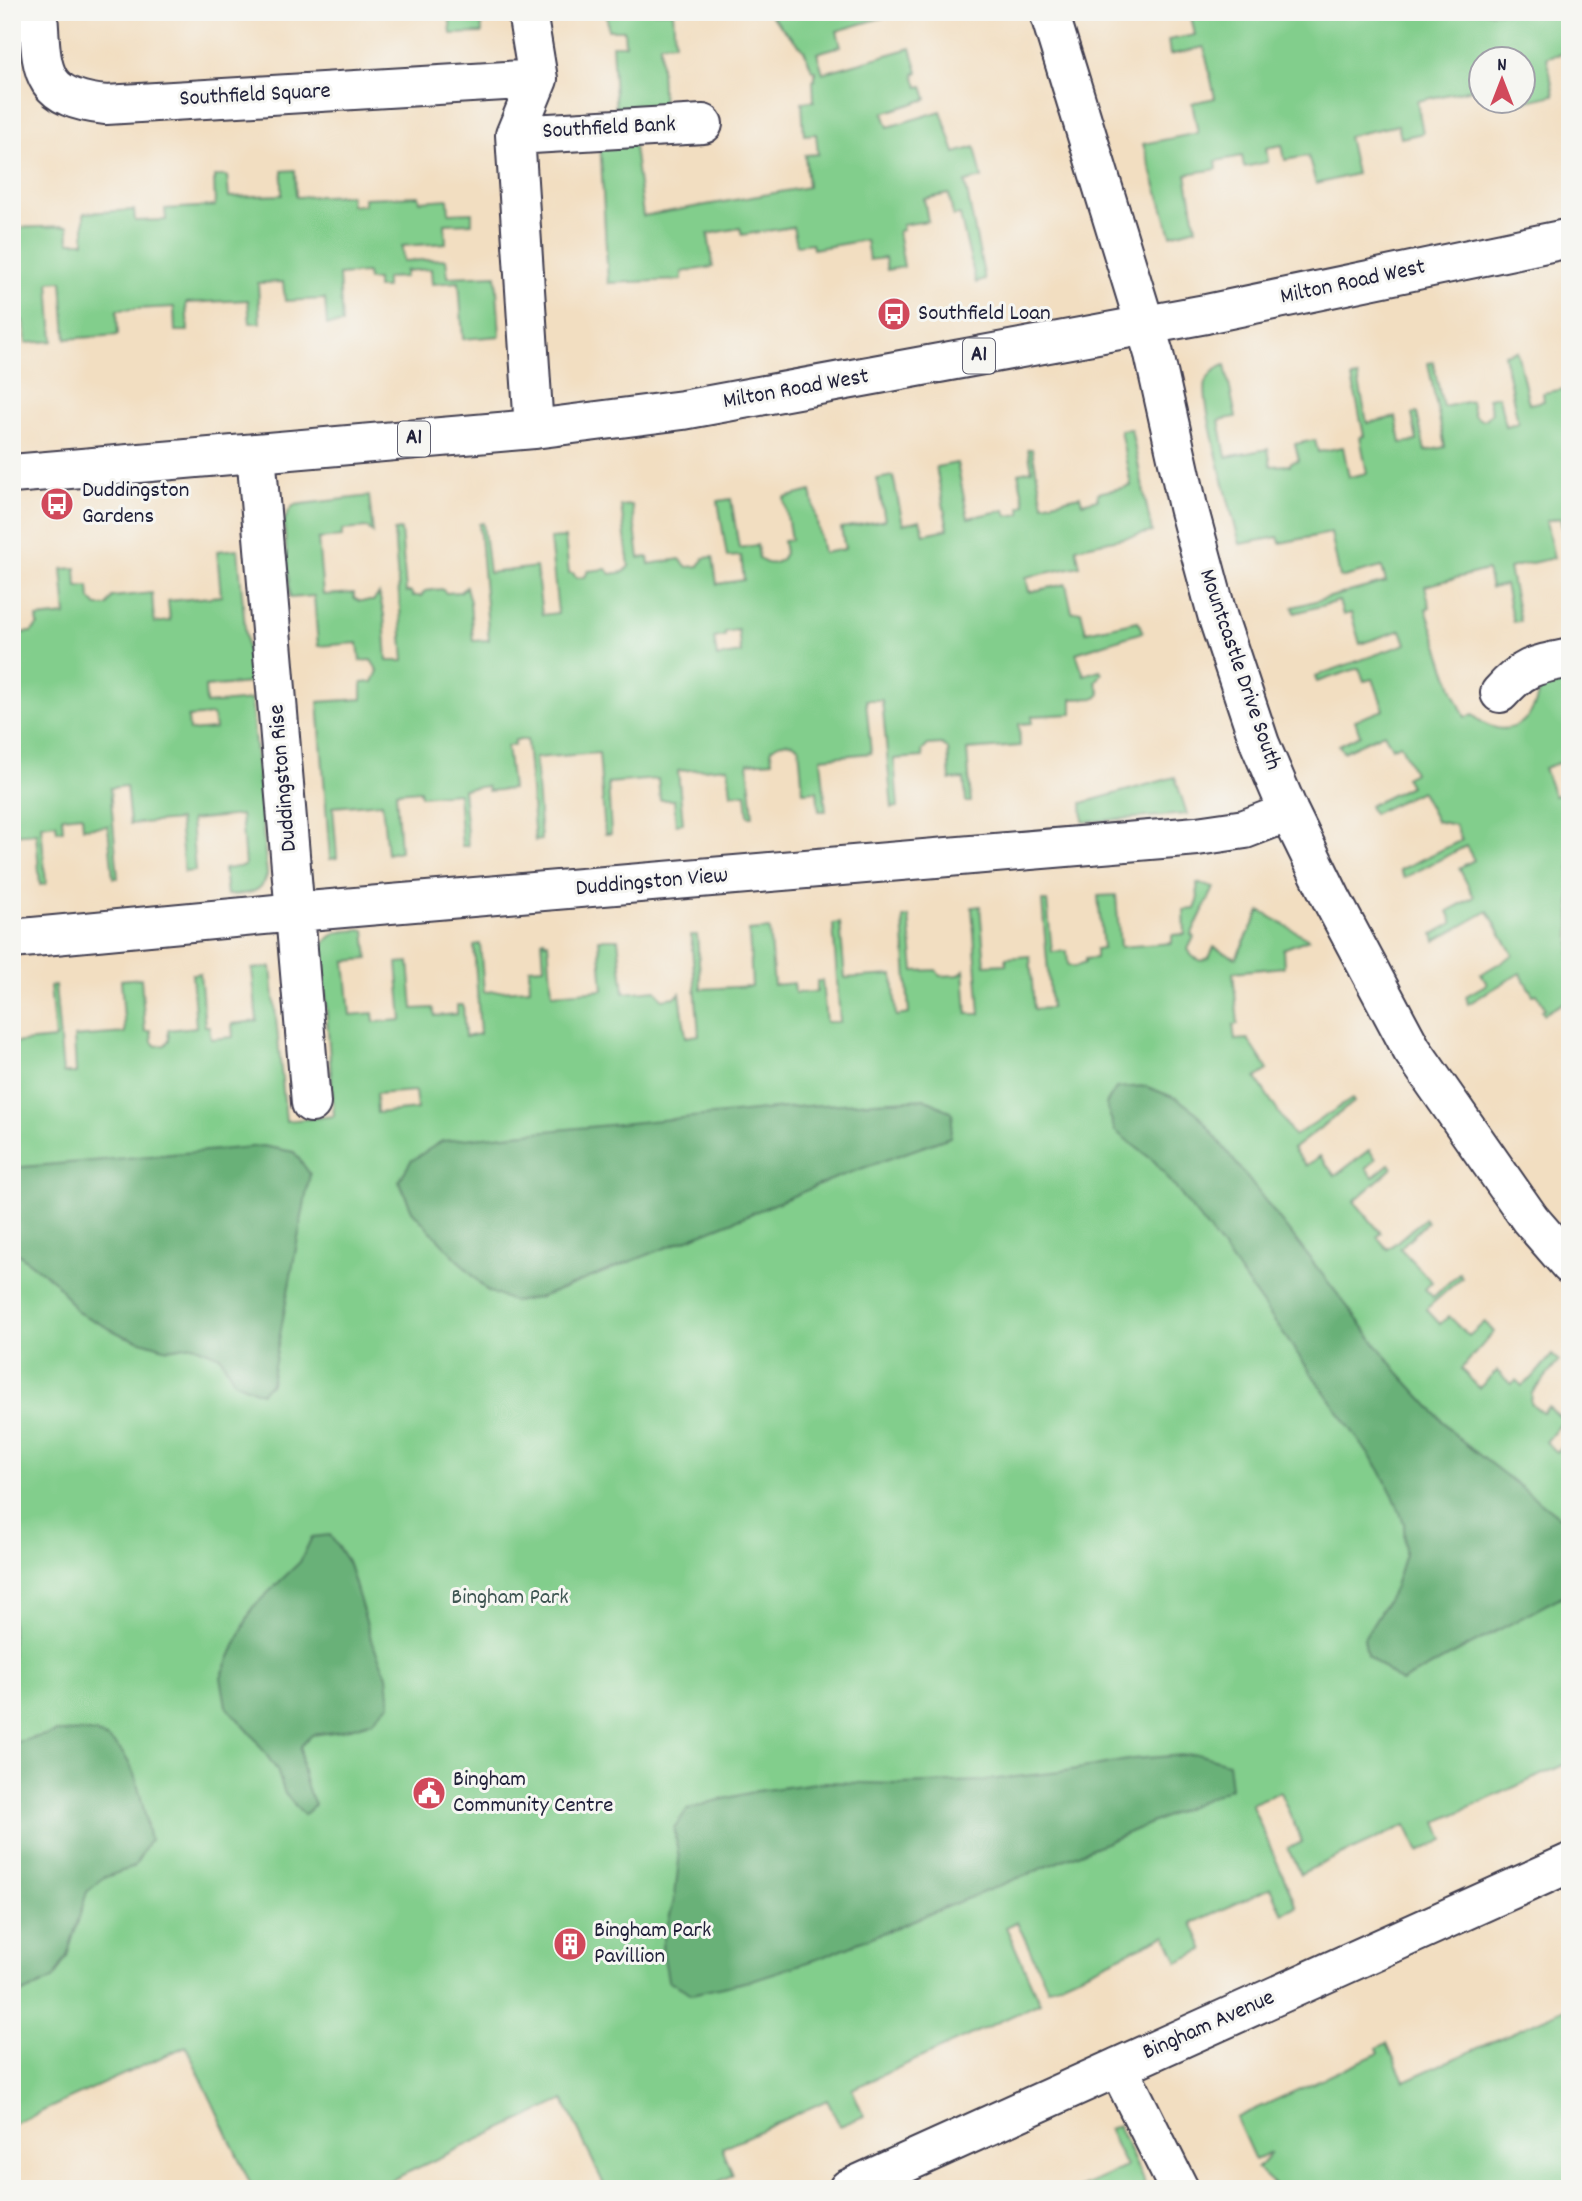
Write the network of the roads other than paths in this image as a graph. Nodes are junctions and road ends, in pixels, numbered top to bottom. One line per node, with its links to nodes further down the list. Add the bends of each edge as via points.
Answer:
1 (38, 12): 4 (street, Southfield Square, via 48,80 64,95 85,103)
2 (527, 12): 4 (street)
3 (1049, 12): 8 (street, Mountcastle Drive South)
4 (538, 79): 6 (street)
5 (703, 124): 6 (street, Southfield Bank)
6 (515, 135): 9 (street)
7 (1570, 238): 8 (street, Milton Road West / A1)
8 (1146, 326): 9 (street, Milton Road West / A1, via 718,405); 14 (street, Mountcastle Drive South, via 1218,618 1241,692)
9 (534, 429): 10 (street, Milton Road West / A1)
10 (256, 453): 11 (street, Milton Road West / A1); 15 (street, Duddingston Rise)
11 (12, 474)
12 (1570, 658): 13 (street, via 1521,672)
13 (1500, 693)
14 (1289, 812): 15 (street, Duddingston View, via 1245,830 1197,836); 18 (street, Mountcastle Drive South, via 1412,1051 1530,1219)
15 (296, 912): 16 (street, Duddingston View); 17 (street, Duddingston Rise)
16 (12, 939)
17 (311, 1103)
18 (1570, 1265)
19 (1570, 1863): 20 (street, Bingham Avenue)
20 (1118, 2067): 21 (street, Bingham Avenue); 22 (street)
21 (848, 2189)
22 (1179, 2189)

